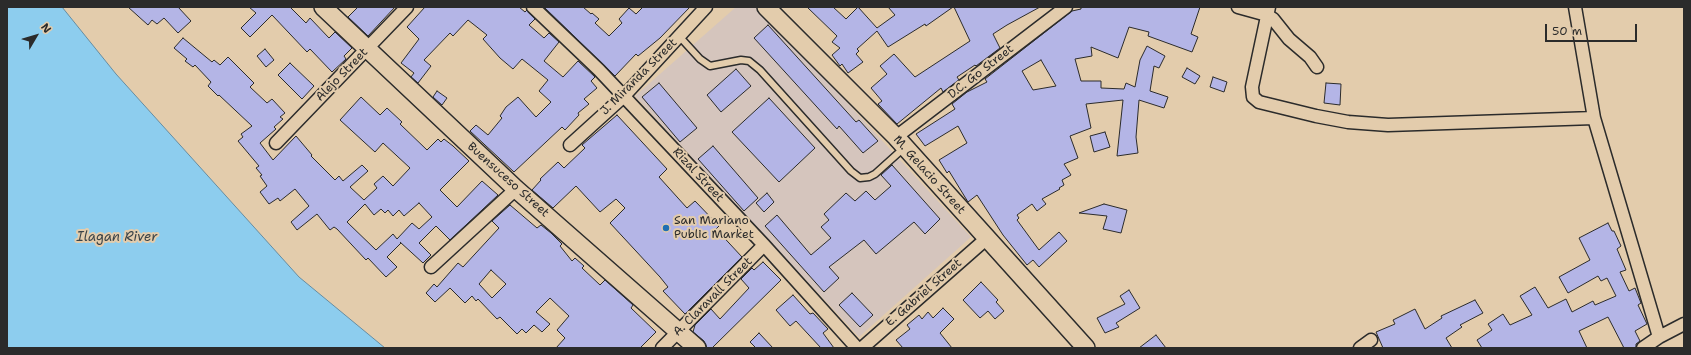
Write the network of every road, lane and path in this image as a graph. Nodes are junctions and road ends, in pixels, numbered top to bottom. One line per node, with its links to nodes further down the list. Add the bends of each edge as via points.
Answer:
1 (324, 7): 11 (street, Buensuceso Street)
2 (407, 7): 11 (street, Alejo Street)
3 (533, 7): 13 (street, Rizal Street)
4 (706, 7): 10 (street, J. Miranda Street)
5 (766, 7): 15 (street, M. Gelacio Street)
6 (1066, 7): 15 (street, D.C. Go Street)
7 (1238, 7): 9 (street)
8 (1575, 7): 14 (street)
9 (1268, 11): 12 (street, via 1289,39 1310,57); 14 (street, via 1252,88 1254,98 1259,102 1348,122 1388,125)
10 (680, 36): 13 (street, J. Miranda Street); 15 (lane, via 700,59 710,66 741,60 749,61 860,178 875,174)
11 (367, 49): 16 (street, Alejo Street); 18 (street, Buensuceso Street)
12 (1317, 67)
13 (624, 96): 17 (street, J. Miranda Street); 20 (street, Rizal Street)
14 (1594, 118): 24 (street)
15 (900, 142): 19 (street, M. Gelacio Street)
16 (276, 143)
17 (570, 145)
18 (516, 189): 21 (street); 23 (street, Buensuceso Street)
19 (986, 239): 29 (street, E. Gabriel Street); 30 (street, M. Gelacio Street)
20 (764, 245): 23 (street, A. Claravall Street); 28 (street, Rizal Street)
21 (431, 267)
22 (1684, 324): 24 (street)
23 (679, 331): 26 (street, A. Claravall Street); 27 (street, Buensuceso Street)
24 (1659, 337): 32 (street)
25 (1371, 340): 31 (street)
26 (662, 348)
27 (697, 348)
28 (857, 348)
29 (862, 348)
30 (1086, 348)
31 (1360, 348)
32 (1643, 348)

